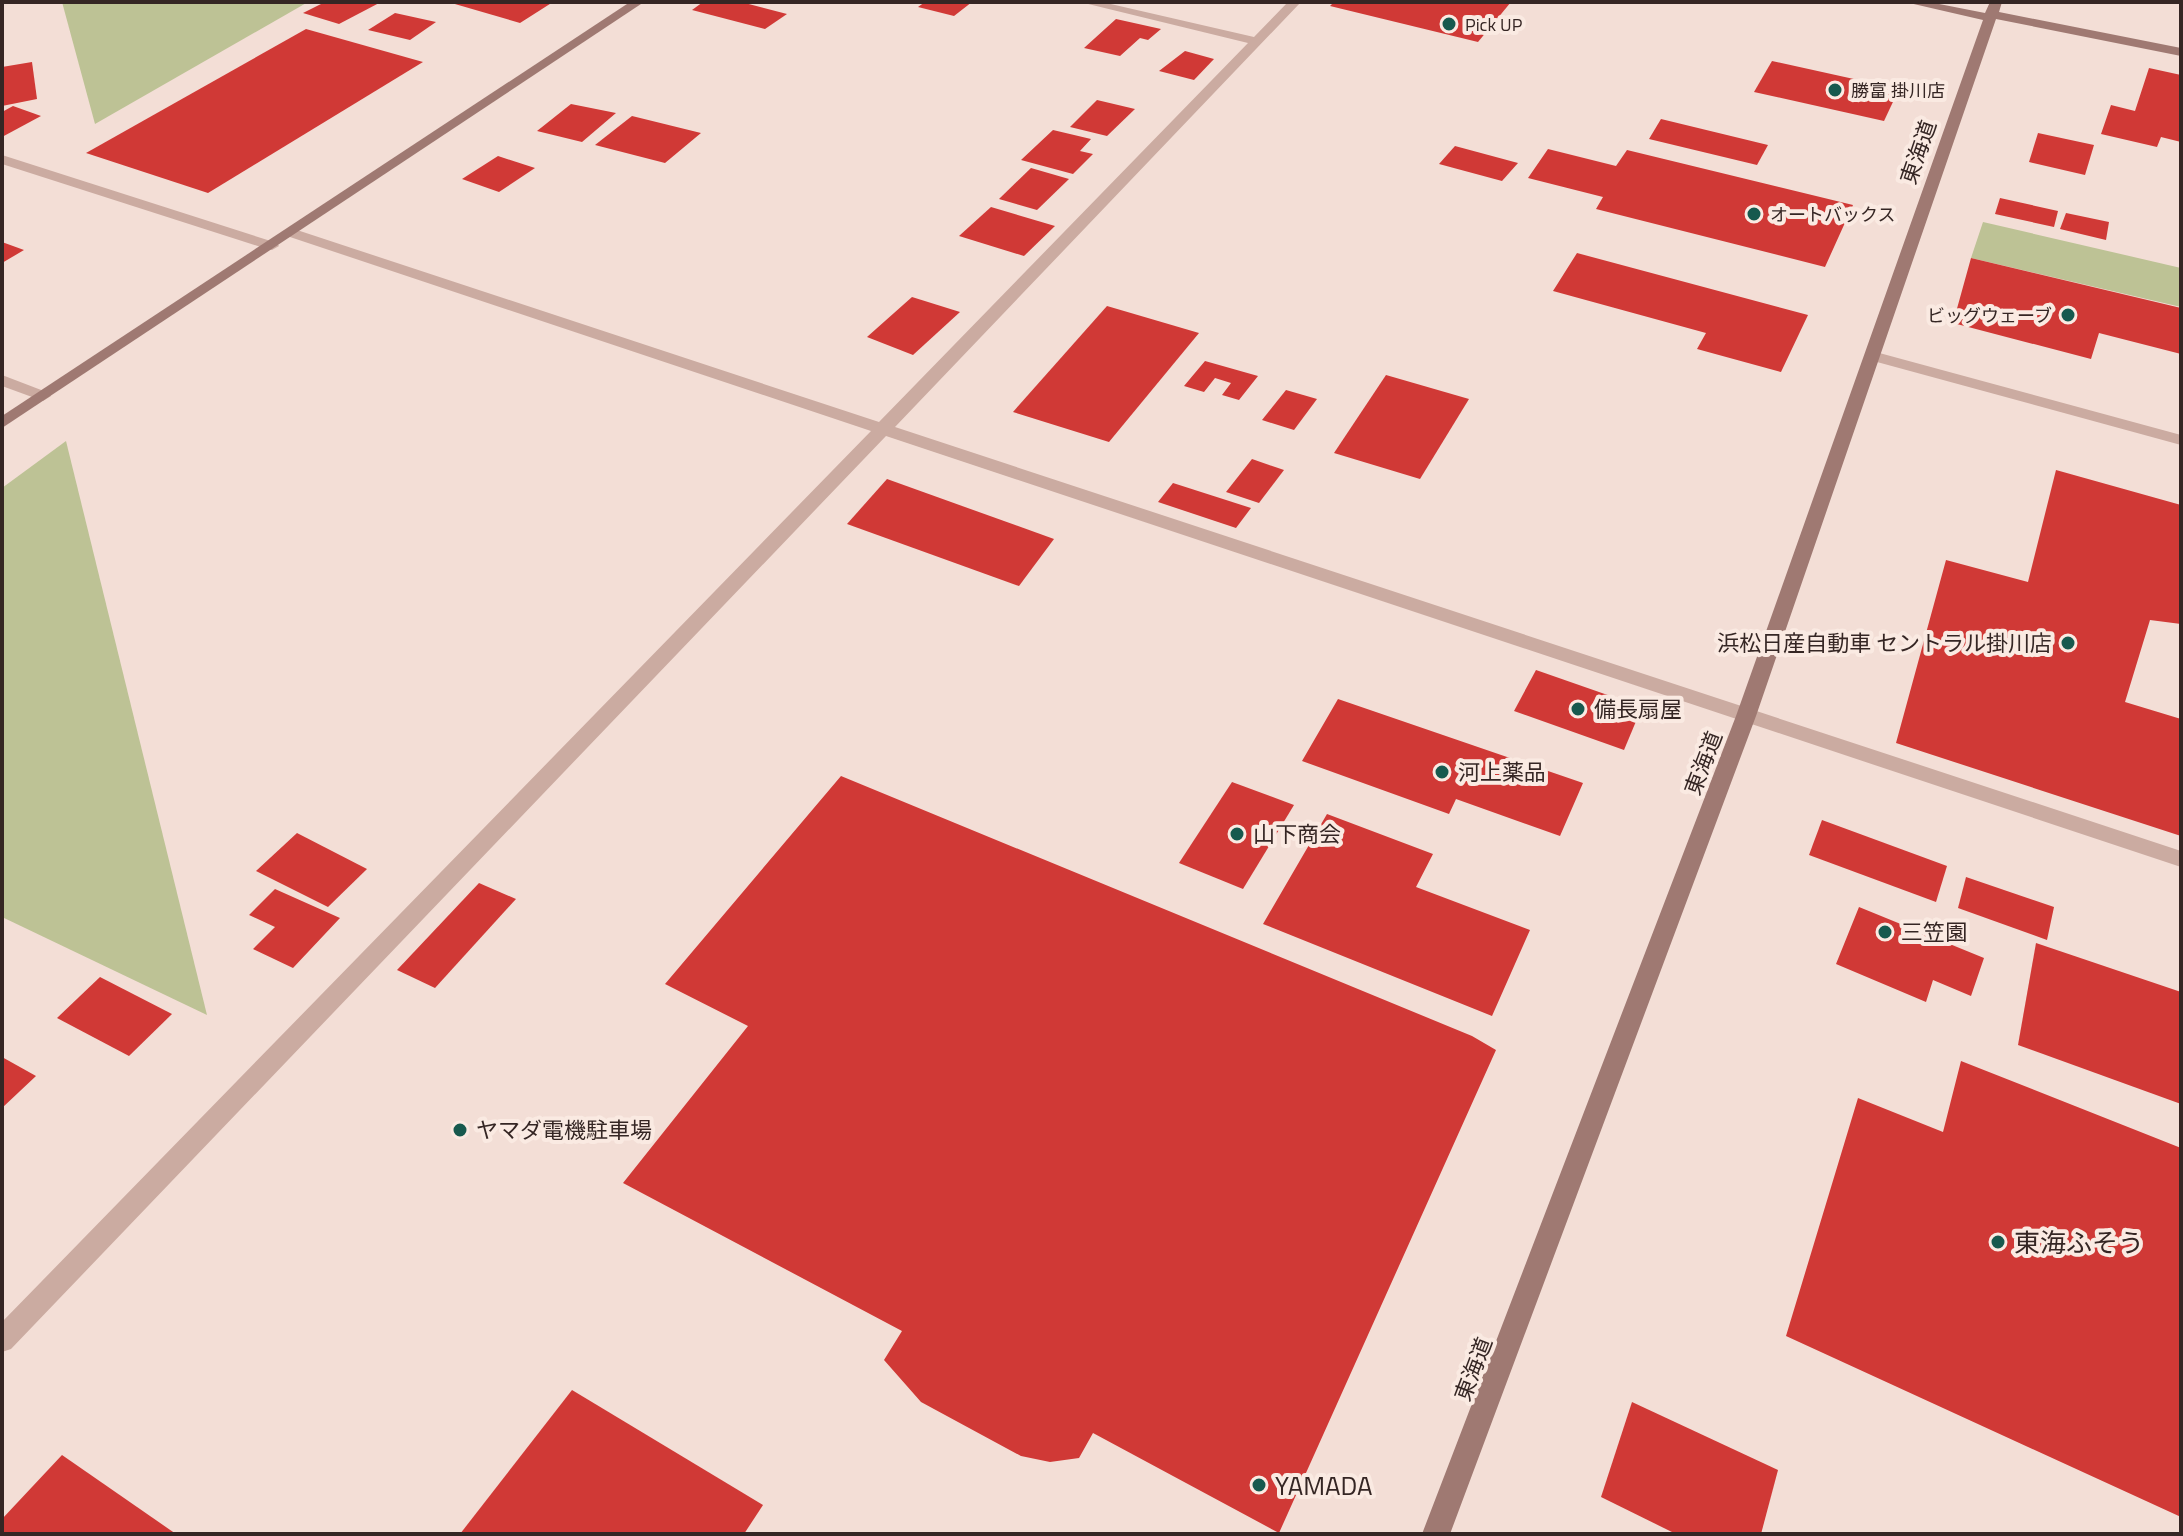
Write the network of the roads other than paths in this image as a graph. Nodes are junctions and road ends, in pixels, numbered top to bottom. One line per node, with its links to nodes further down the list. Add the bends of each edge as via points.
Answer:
1 (638, 2): 9 (main road)
2 (1086, 2): 6 (street)
3 (1295, 2): 6 (street)
4 (1911, 2): 5 (main road)
5 (1993, 11): 7 (main road); 11 (main road, 東海道)
6 (1257, 41): 15 (street)
7 (2181, 52)
8 (2, 159): 10 (street)
9 (292, 233): 10 (main road); 15 (street)
10 (272, 246): 13 (main road)
11 (1872, 356): 16 (street); 17 (main road, 東海道)
12 (2, 380): 13 (street)
13 (43, 396): 14 (main road)
14 (2, 423)
15 (880, 428): 17 (street); 19 (street)
16 (2181, 440)
17 (1746, 716): 18 (street); 20 (main road, 東海道)
18 (2181, 859)
19 (2, 1340)
20 (1436, 1534)

